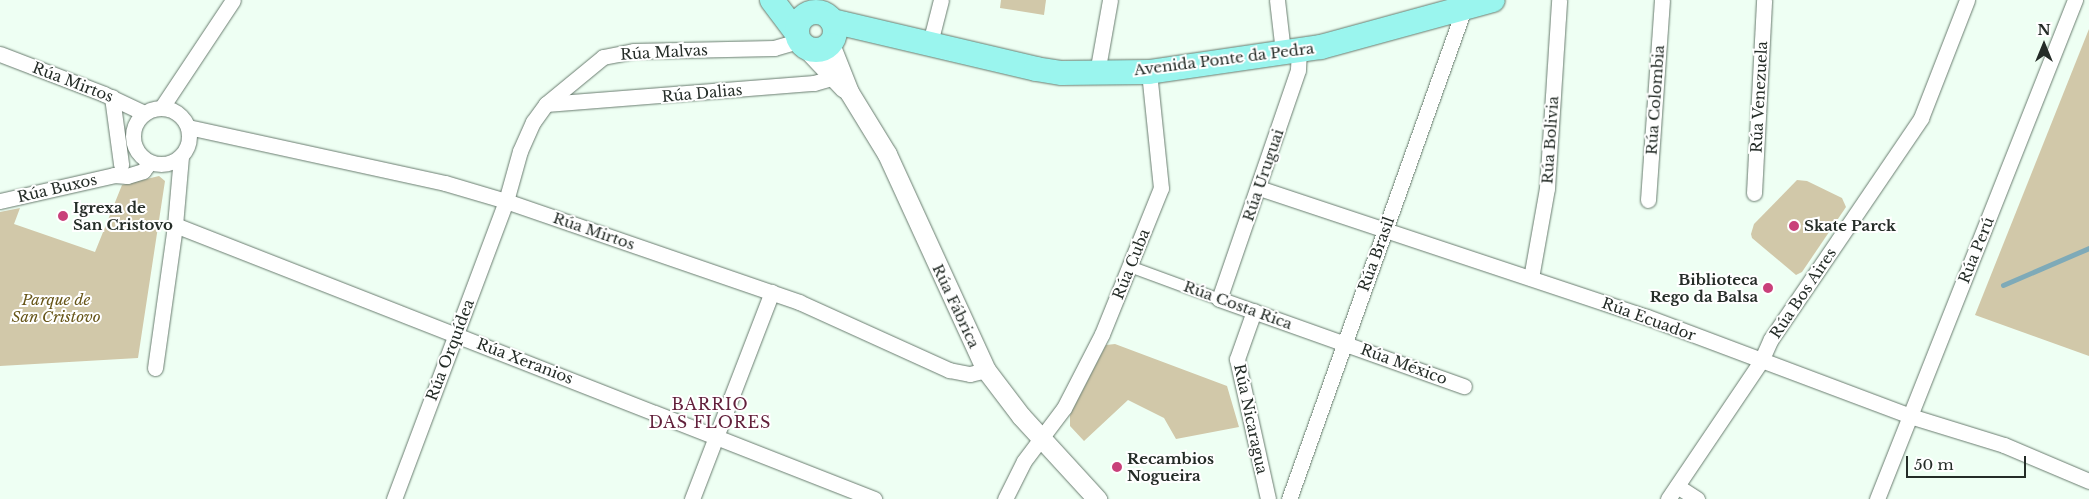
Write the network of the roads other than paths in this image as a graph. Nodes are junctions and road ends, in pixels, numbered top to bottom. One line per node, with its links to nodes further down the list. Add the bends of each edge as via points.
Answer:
1 (233, 0): 26 (street)
2 (772, 0): 14 (main road)
3 (941, 0): 15 (street)
4 (1110, 0): 19 (street)
5 (1277, 0): 16 (street, Rúa Uruguai)
6 (1559, 0): 41 (street, Rúa Bolivia, via 1547,188)
7 (1662, 0): 35 (street, Rúa Colombia)
8 (1764, 0): 34 (street, Rúa Venezuela)
9 (1967, 0): 47 (street, Rúa Bos Aires, via 1921,118 1771,339)
10 (2075, 0): 51 (street, Rúa Perú)
11 (1476, 4): 16 (main road, Avenida Ponte da Pedra); 39 (street, Rúa Brasil)
12 (804, 6): 13 (main road, via 821,12); 14 (main road, via 799,21)
13 (832, 35): 14 (main road, Avenida Ponte da Pedra, via 820,50); 15 (main road, Avenida Ponte da Pedra, via 864,29); 22 (street, Rúa Fábrica)
14 (800, 40): 20 (street, Rúa Fábrica); 21 (street, Rúa Malvas, via 774,48 634,51 603,57)
15 (930, 43): 19 (main road, Avenida Ponte da Pedra, via 1036,69)
16 (1291, 51): 18 (main road, Avenida Ponte da Pedra); 33 (street, Rúa Uruguai, via 1298,70)
17 (0, 54): 23 (street, Rúa Mirtos)
18 (1149, 72): 19 (main road, Avenida Ponte da Pedra); 40 (street, Rúa Cuba, via 1160,188)
19 (1097, 73)
20 (832, 78): 22 (street, Rúa Fábrica); 25 (street, Rúa Dalias, via 814,83)
21 (573, 80): 24 (street, Rúa Malvas); 25 (street)
22 (849, 92): 49 (street, Rúa Fábrica, via 884,147)
23 (112, 97): 27 (street, Rúa Mirtos); 32 (street)
24 (546, 104): 25 (street, Rúa Dalias); 37 (street, via 533,122 520,151)
25 (572, 104)
26 (162, 107): 27 (street); 28 (street, via 178,113)
27 (144, 113): 29 (street, via 133,132)
28 (188, 127): 30 (street, via 189,142); 37 (street, Rúa Mirtos, via 445,183)
29 (135, 146): 31 (street); 32 (street)
30 (181, 156): 31 (street, via 166,163); 38 (street)
31 (150, 162): 32 (street, Rúa Buxos, via 143,171)
32 (117, 170): 36 (street, Rúa Buxos)
33 (1259, 188): 39 (street, Rúa Ecuador); 43 (street, Rúa Uruguai)
34 (1754, 193)
35 (1648, 200)
36 (0, 201)
37 (506, 201): 42 (street, Rúa Mirtos); 45 (street, Rúa Orquídea)
38 (175, 225): 45 (street, Rúa Xeranios); 48 (street)
39 (1385, 230): 41 (street, Rúa Ecuador); 46 (street, Rúa Brasil)
40 (1132, 267): 43 (street, Rúa Costa Rica); 53 (street, Rúa Cuba, via 1077,384)
41 (1531, 278): 47 (street, Rúa Ecuador, via 1647,316)
42 (772, 292): 49 (street, Rúa Mirtos, via 949,370 970,374); 52 (street)
43 (1219, 299): 44 (street, Rúa Costa Rica)
44 (1254, 311): 46 (street, Rúa Costa Rica); 61 (street, Rúa Nicaragua, via 1236,359)
45 (456, 334): 52 (street, Rúa Xeranios); 56 (street, Rúa Orquídea)
46 (1345, 342): 50 (street, Rúa México); 62 (street, Rúa Brasil)
47 (1761, 361): 51 (street, Rúa Ecuador); 55 (street, Rúa Bos Aires)
48 (155, 368)
49 (986, 370): 53 (street, Rúa Fábrica)
50 (1464, 386)
51 (1910, 416): 54 (street, Rúa Ecuador, via 2004,445); 65 (street, Rúa Perú)
52 (718, 436): 57 (street); 58 (street, Rúa Xeranios)
53 (1042, 440): 59 (street, Rúa Cuba, via 1024,461); 60 (street, Rúa Fábrica)
54 (2089, 481)
55 (1677, 486): 63 (street, Rúa Bos Aires); 64 (street)
56 (394, 499)
57 (692, 499)
58 (874, 499)
59 (1005, 499)
60 (1096, 499)
61 (1268, 499)
62 (1289, 499)
63 (1668, 499)
64 (1697, 499)
65 (1877, 499)

